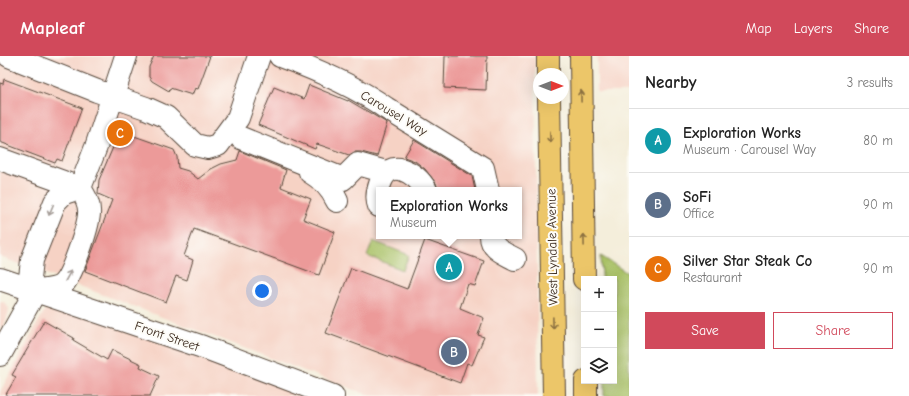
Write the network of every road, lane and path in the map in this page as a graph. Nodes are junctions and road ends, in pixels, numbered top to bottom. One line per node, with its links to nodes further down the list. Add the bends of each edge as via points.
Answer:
1 (9, 56): 8 (street)
2 (126, 56): 8 (street)
3 (259, 56): 8 (street, via 238,118 218,145 208,148 196,145 166,117)
4 (548, 56): 7 (highway)
5 (580, 56): 19 (highway, one-way to 5)
6 (284, 57): 15 (street, Carousel Way, via 317,70 373,98 483,168)
7 (548, 68)
8 (112, 96): 16 (street)
9 (549, 104): 25 (highway, West Lyndale Avenue, one-way to 25)
10 (241, 138): 12 (street, via 343,179 358,164)
11 (0, 159): 16 (street)
12 (386, 172): 13 (street); 14 (street, via 395,169 405,170 421,181)
13 (379, 187)
14 (424, 187)
15 (487, 187)
16 (80, 188): 21 (street, one-way to 21, via 64,193 55,202 32,260 30,278); 21 (street, one-way to 16, via 59,287 68,278 90,213 87,200)
17 (488, 239): 18 (street, via 494,247)
18 (515, 259)
19 (584, 276)
20 (0, 279): 21 (street, Front Street)
21 (35, 292): 22 (street); 24 (street, Front Street, via 203,347)
22 (0, 355)
23 (586, 384): 26 (highway)
24 (326, 395)
25 (554, 396)
26 (586, 396)

